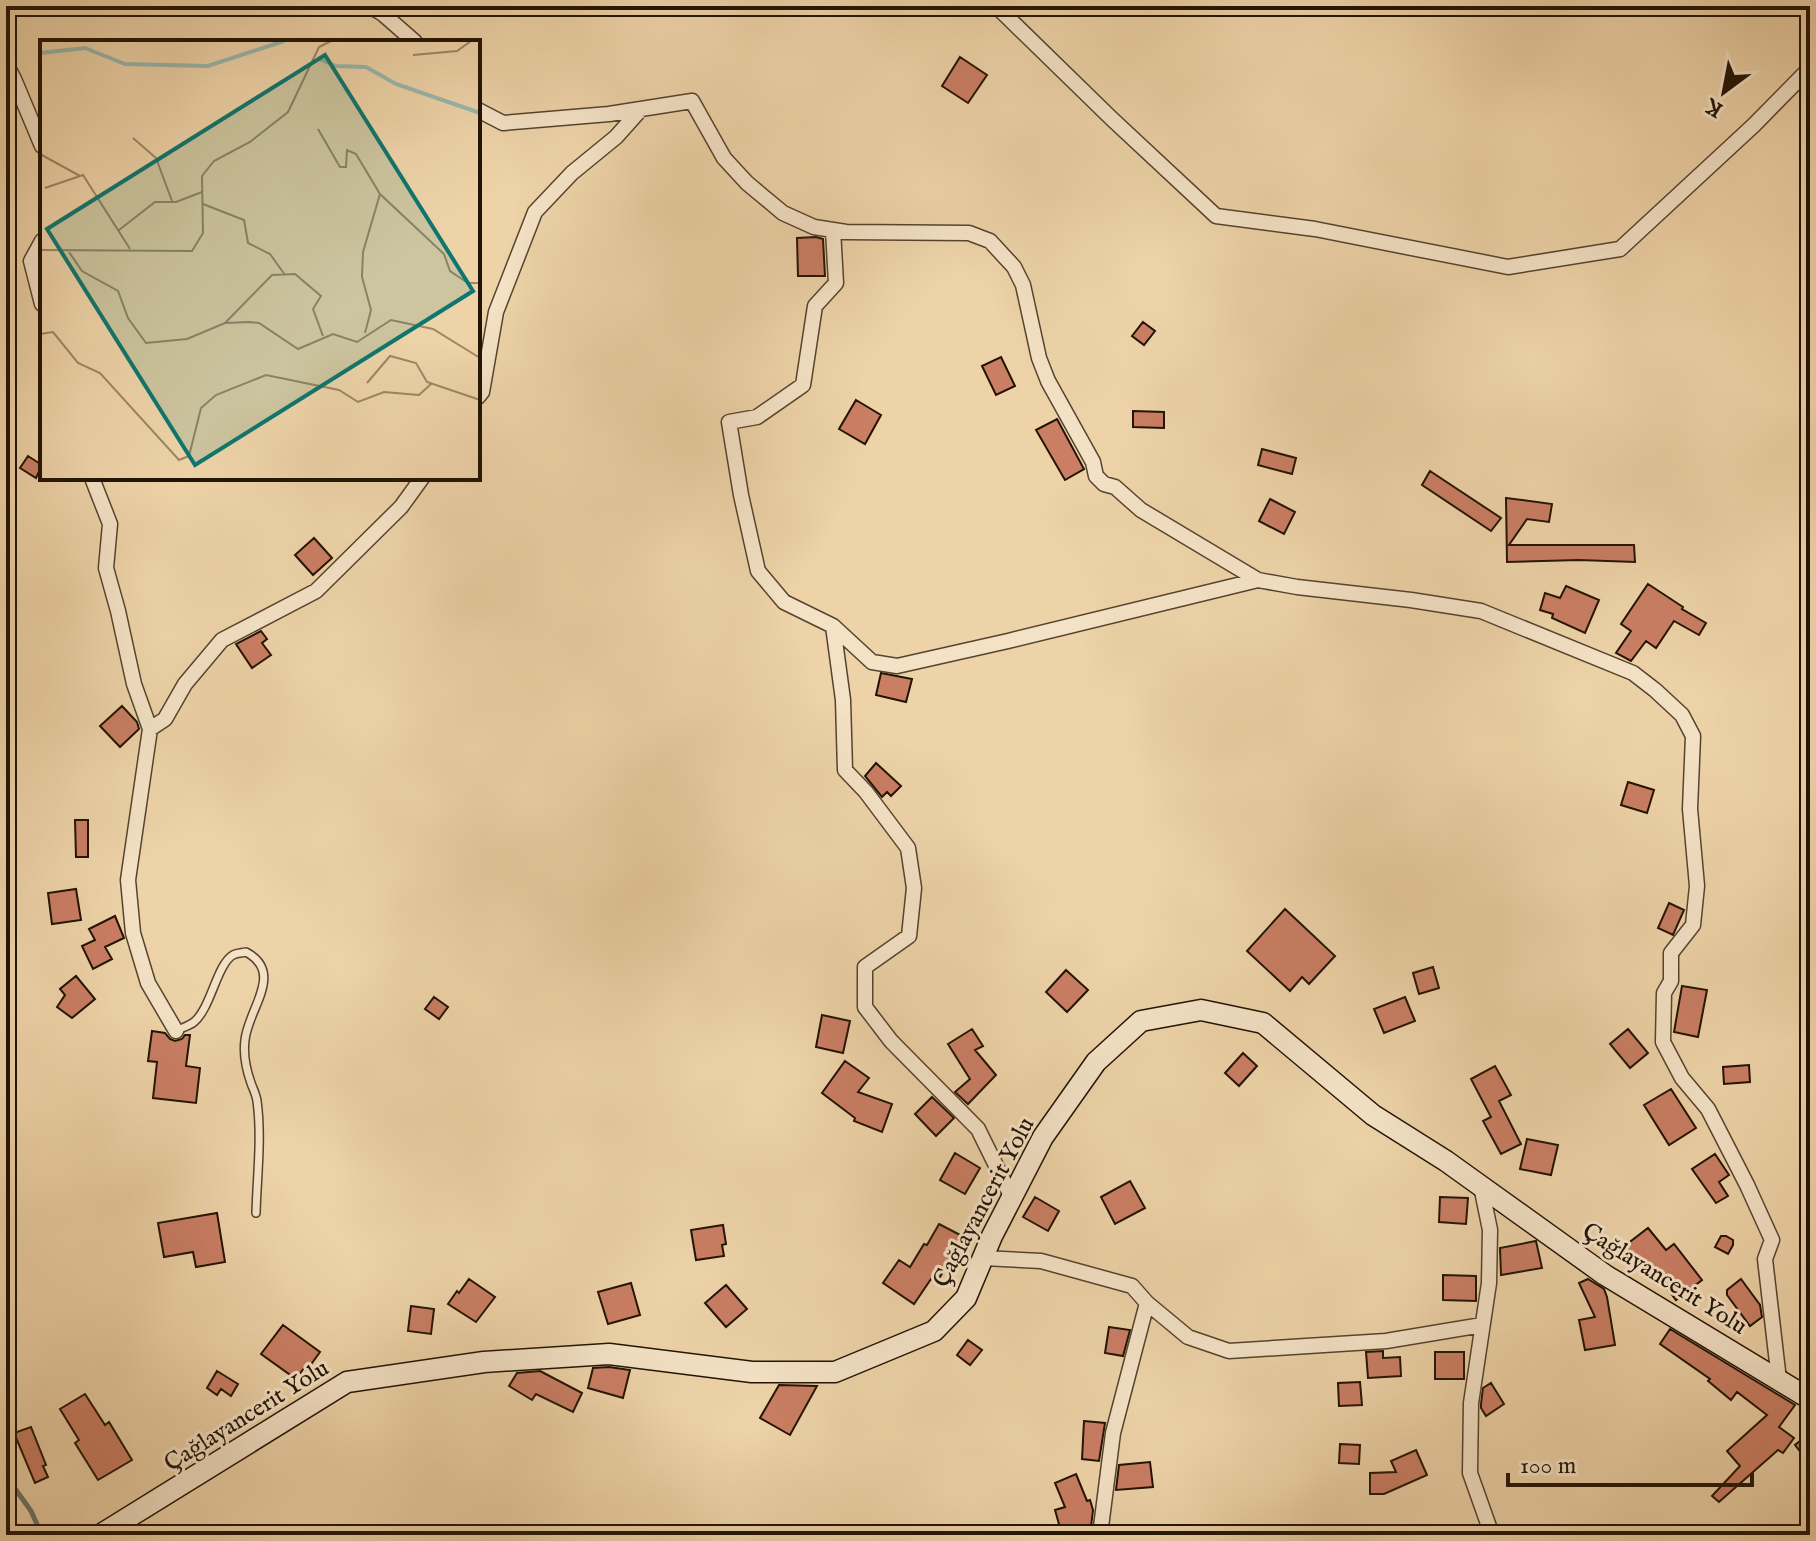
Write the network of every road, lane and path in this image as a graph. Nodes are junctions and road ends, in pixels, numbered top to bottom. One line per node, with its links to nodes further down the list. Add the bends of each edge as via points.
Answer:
1 (370, 6): 3 (street)
2 (996, 6): 5 (street, via 1216,216 1315,229 1508,267 1620,249)
3 (413, 40)
4 (6, 64): 8 (street)
5 (1810, 68)
6 (641, 109): 7 (street, via 503,123); 9 (street, via 692,101 724,158 747,183 783,213); 12 (street, via 535,212 496,312)
7 (480, 111)
8 (40, 141)
9 (833, 230): 15 (street, via 969,233 990,241 1023,285 1043,370 1096,476 1141,510); 16 (street, via 836,283 815,306 803,385 757,417 729,422 758,571 784,602)
10 (40, 245): 11 (street, via 31,261)
11 (40, 296)
12 (480, 394)
13 (93, 480): 17 (street, via 110,524 106,568)
14 (421, 480): 17 (street, via 401,507 316,591 222,640 185,684 165,719)
15 (1258, 580): 16 (street, via 897,666 872,662); 25 (street, via 1481,611 1633,673 1682,715 1693,736 1690,809 1697,886 1693,925 1671,953 1663,1042 1682,1078 1708,1109 1772,1240 1765,1259)
16 (833, 626): 20 (street, via 845,770 908,848 914,888 909,936 865,967 865,1007 891,1041 978,1129)
17 (150, 729): 18 (street, via 128,880 133,933 148,983)
18 (176, 1031): 21 (lane, via 194,1022 233,955 246,952 256,957 265,983 244,1045 259,1124)
19 (1481, 1186): 20 (main road, Çağlayancerit Yolu, via 1373,1115 1263,1023 1201,1010 1141,1021 1096,1062 1043,1137); 24 (street, via 1490,1230); 25 (main road, Çağlayancerit Yolu, via 1605,1275)
20 (1012, 1198): 22 (main road, Çağlayancerit Yolu)
21 (256, 1213)
22 (983, 1258): 23 (street, via 1041,1261 1132,1286); 27 (main road, Çağlayancerit Yolu, via 966,1298 934,1331 835,1372 752,1372 609,1354 484,1362 347,1382)
23 (1147, 1303): 24 (street, via 1188,1337 1229,1351 1386,1341); 28 (street, via 1113,1433)
24 (1482, 1325): 29 (street, via 1471,1403 1470,1473)
25 (1779, 1380): 26 (main road, Çağlayancerit Yolu)
26 (1810, 1399)
27 (100, 1535)
28 (1100, 1535)
29 (1492, 1535)

